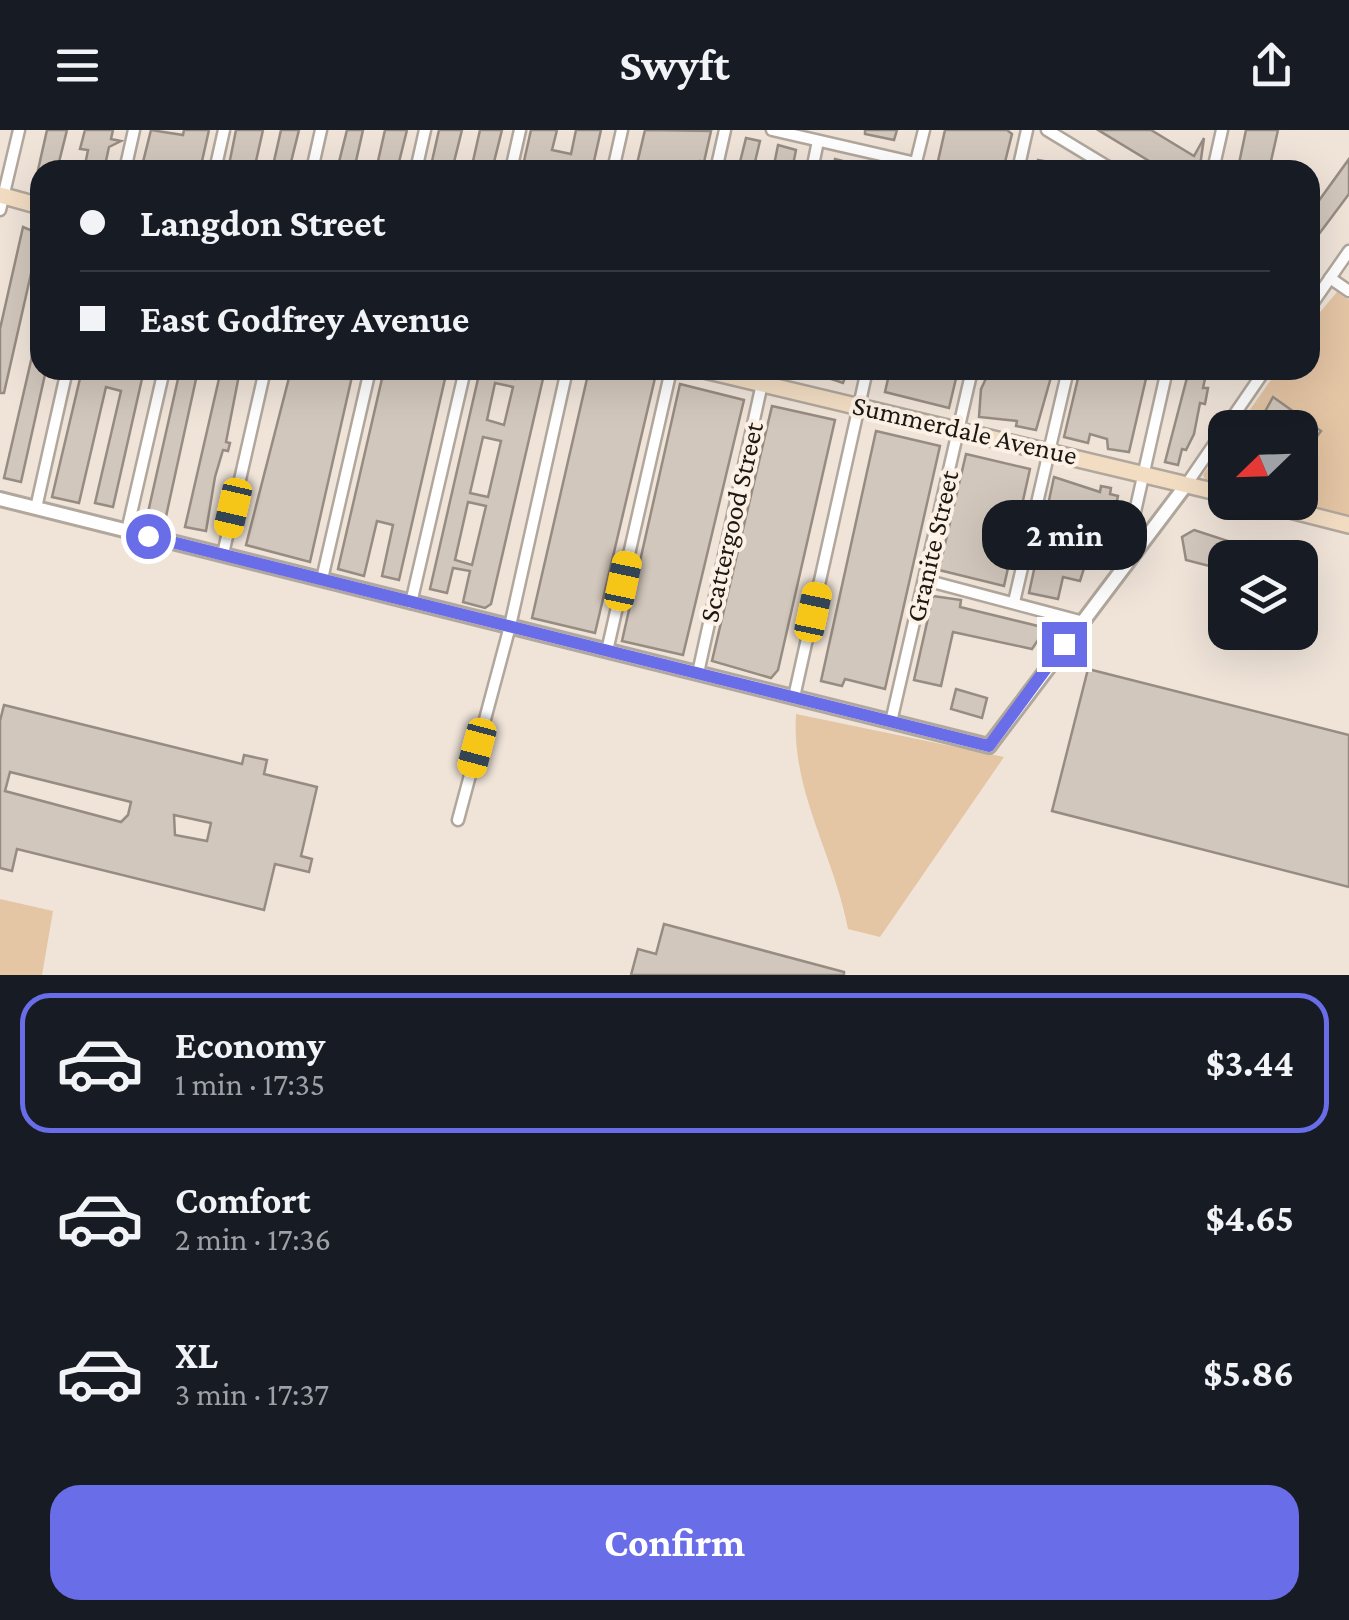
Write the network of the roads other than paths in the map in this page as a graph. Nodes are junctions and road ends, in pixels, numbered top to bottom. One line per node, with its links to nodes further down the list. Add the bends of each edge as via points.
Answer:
1 (18, 130): 28 (street)
2 (134, 130): 15 (street)
3 (224, 130): 16 (street)
4 (321, 130): 17 (street)
5 (425, 130): 18 (street)
6 (520, 130): 19 (street)
7 (622, 130): 20 (street)
8 (725, 130): 21 (street)
9 (772, 130): 14 (street)
10 (924, 130): 24 (street)
11 (1027, 130): 25 (street)
12 (1047, 130): 26 (street)
13 (1222, 130): 27 (street)
14 (818, 141): 22 (street); 23 (street)
15 (127, 160)
16 (217, 160)
17 (314, 160)
18 (418, 160)
19 (513, 160)
20 (615, 160)
21 (718, 160)
22 (814, 160)
23 (892, 160)
24 (916, 160)
25 (1020, 160)
26 (1096, 160)
27 (1214, 160)
28 (1, 201): 29 (main road)
29 (30, 205)
30 (1349, 251): 31 (street)
31 (1330, 278): 32 (street); 33 (street)
32 (1320, 287)
33 (1349, 291)
34 (65, 380): 55 (street)
35 (162, 380): 58 (street)
36 (263, 380): 59 (street)
37 (368, 380): 61 (street)
38 (463, 380): 64 (street)
39 (566, 380): 66 (street)
40 (669, 380): 67 (street)
41 (763, 380): 68 (street, Scattergood Street)
42 (774, 380): 48 (main road, Summerdale Avenue)
43 (865, 380): 48 (street)
44 (970, 380): 49 (street, Granite Street)
45 (1066, 380): 50 (street)
46 (1165, 380): 51 (street)
47 (1259, 380): 52 (street)
48 (859, 405): 49 (main road, Summerdale Avenue); 69 (street)
49 (959, 430): 50 (main road, Summerdale Avenue); 62 (street, Granite Street)
50 (1050, 451): 51 (main road, Summerdale Avenue); 63 (street)
51 (1143, 474): 52 (main road, Summerdale Avenue); 60 (street)
52 (1186, 485): 53 (main road, Summerdale Avenue); 60 (street)
53 (1208, 490)
54 (0, 500): 55 (street)
55 (36, 508): 58 (street)
56 (1318, 517): 57 (main road)
57 (1349, 525)
58 (127, 531): 59 (street)
59 (223, 554): 61 (street)
60 (1122, 565): 65 (street)
61 (322, 579): 64 (street)
62 (925, 580): 63 (street); 70 (street, Granite Street)
63 (1014, 602): 65 (street)
64 (411, 603): 66 (street)
65 (1080, 622): 70 (street, via 989,746)
66 (510, 626): 67 (street); 71 (street)
67 (607, 651): 68 (street)
68 (698, 673): 69 (street)
69 (794, 697): 70 (street)
70 (891, 722)
71 (458, 820)

